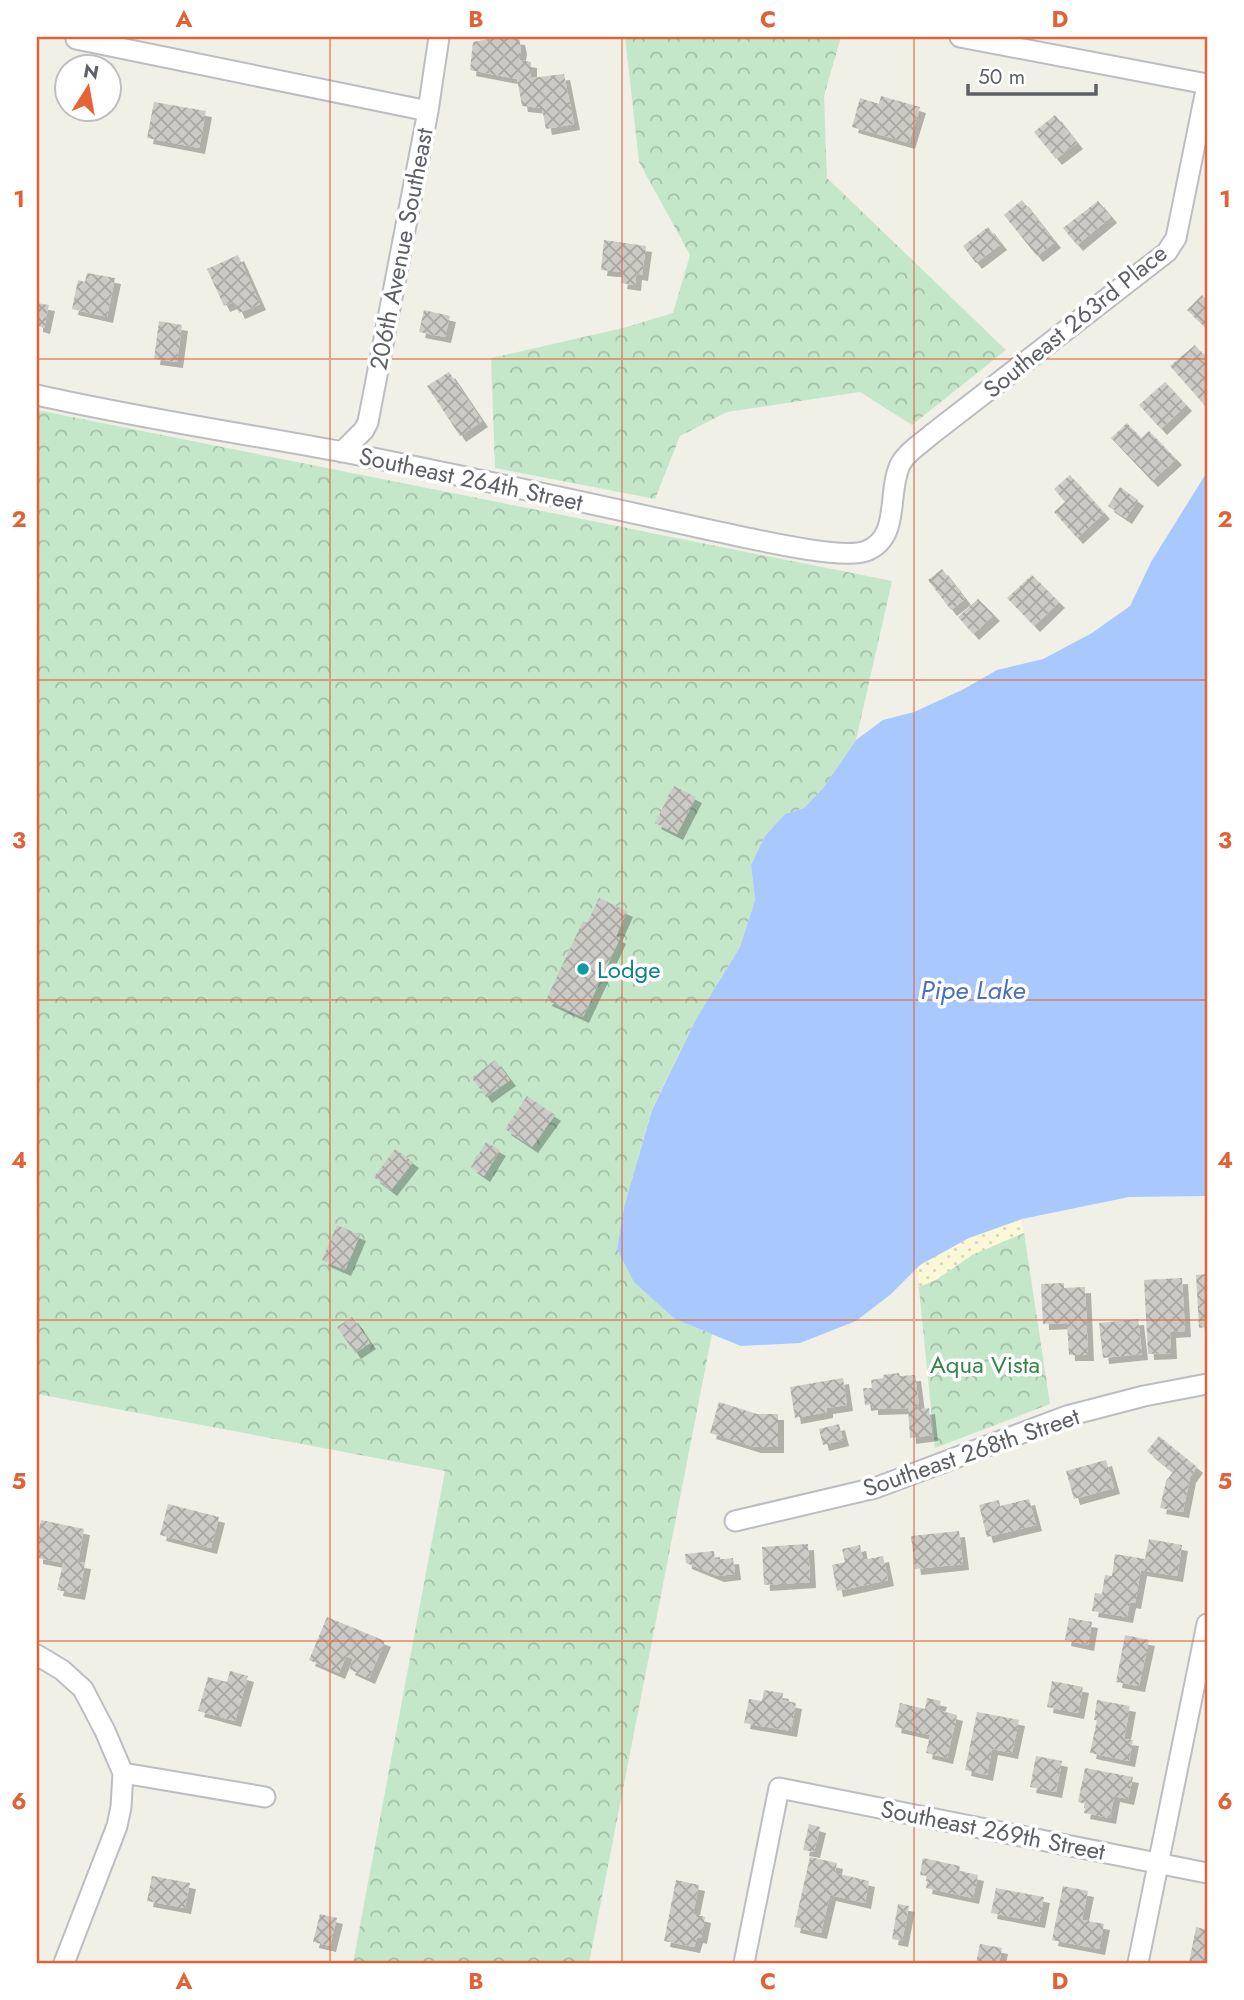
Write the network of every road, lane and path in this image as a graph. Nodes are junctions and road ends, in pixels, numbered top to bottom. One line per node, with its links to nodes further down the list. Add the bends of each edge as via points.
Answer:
1 (439, 37): 6 (street, 206th Avenue Southeast)
2 (960, 37): 3 (street)
3 (980, 38): 5 (street)
4 (76, 39): 6 (street)
5 (1207, 85): 9 (street, Southeast 263rd Place, via 1176,238 1167,252 905,457 897,473)
6 (428, 111): 8 (street, 206th Avenue Southeast, via 368,422)
7 (37, 395): 8 (street, Southeast 264th Street)
8 (342, 452): 9 (street, Southeast 264th Street, via 842,554 859,554 876,546)
9 (890, 523)
10 (1207, 1384): 11 (street, Southeast 268th Street, via 1067,1416 875,1488)
11 (735, 1521)
12 (1207, 1624): 16 (street)
13 (37, 1655): 14 (street, via 83,1689)
14 (123, 1773): 15 (street); 18 (street, via 117,1826)
15 (265, 1797)
16 (1157, 1863): 17 (street, Southeast 269th Street); 19 (street, Southeast 269th Street, via 779,1788); 20 (street)
17 (1207, 1873)
18 (64, 1963)
19 (744, 1963)
20 (1138, 1963)

